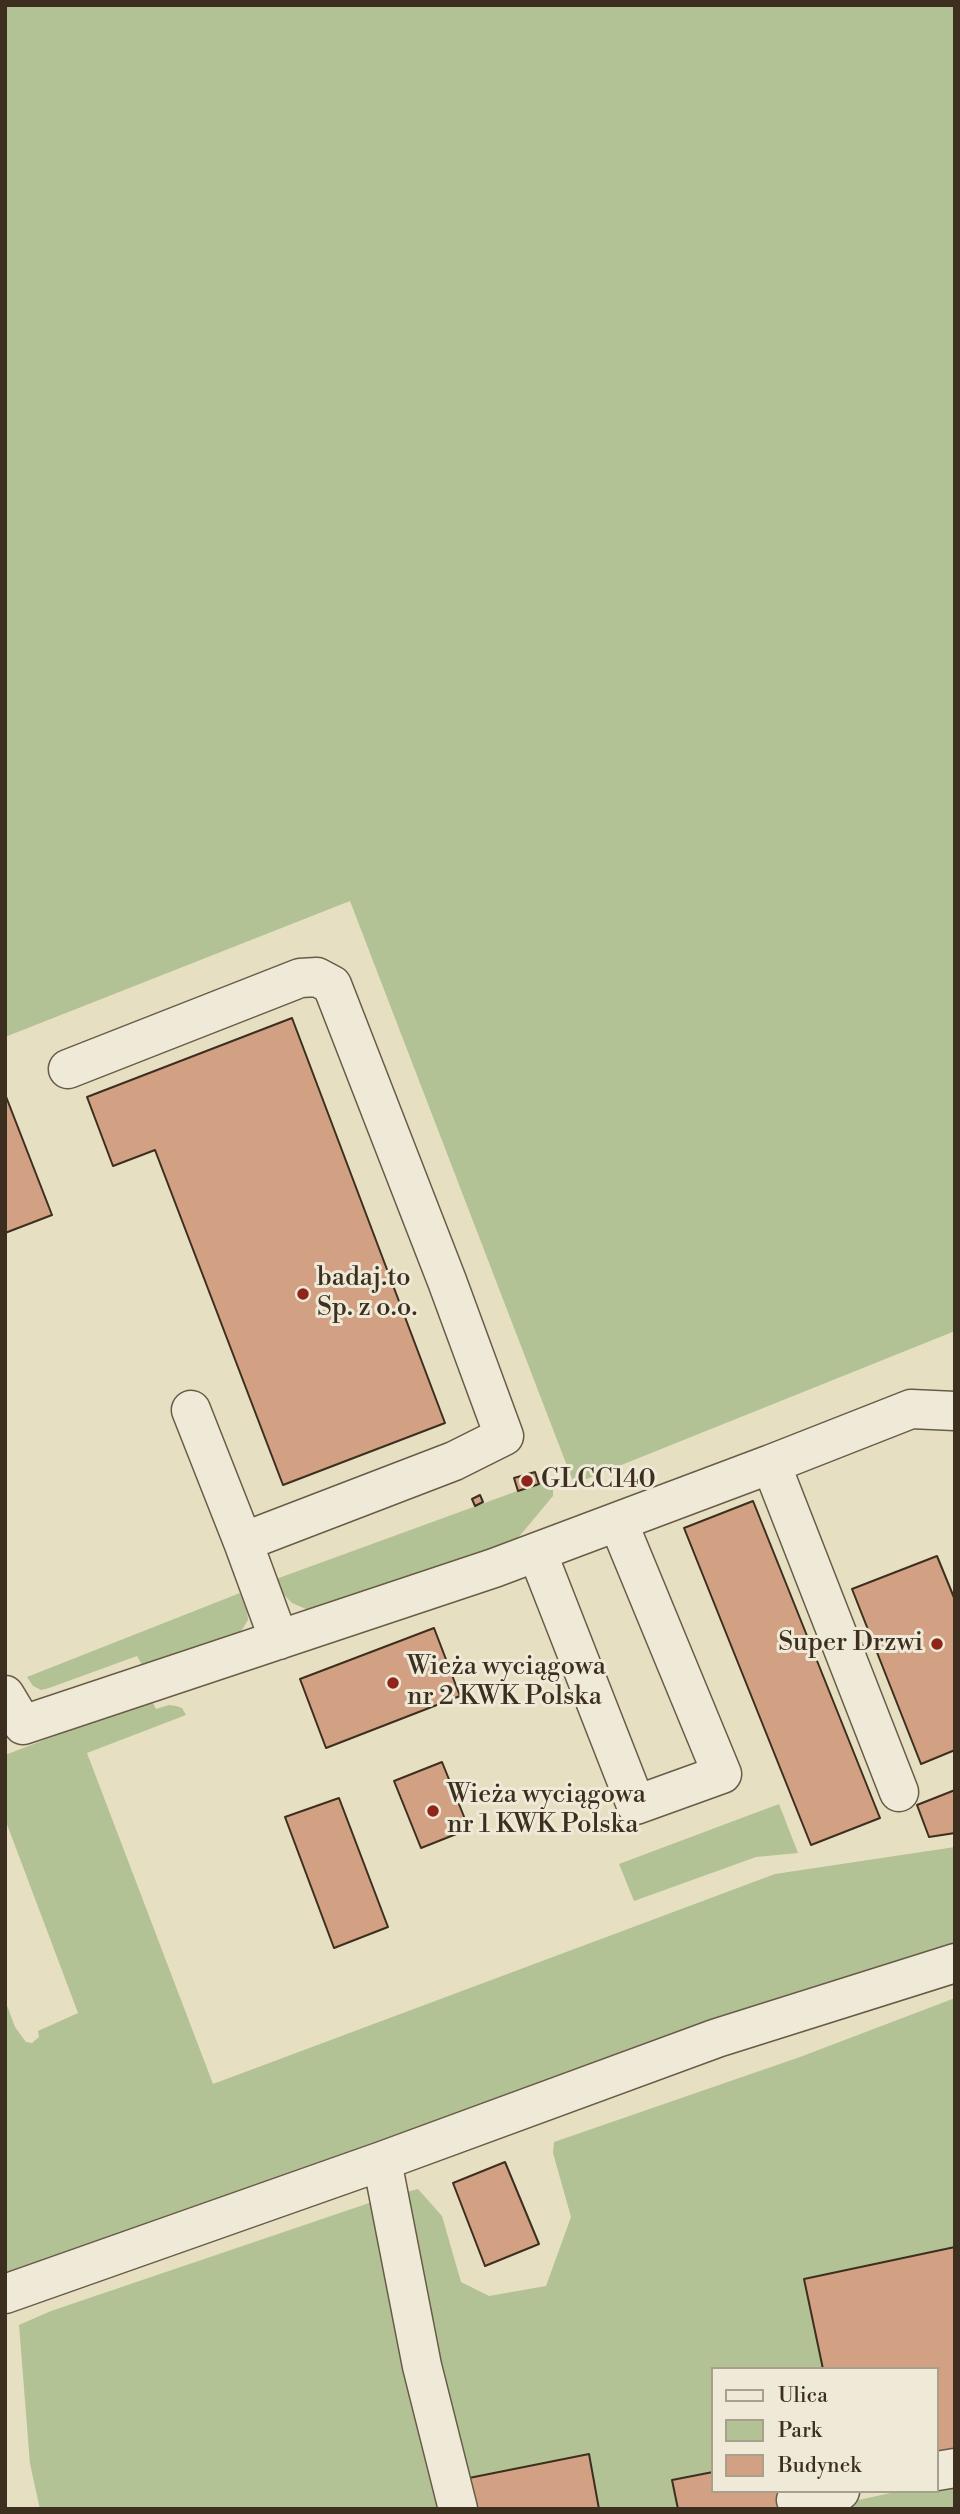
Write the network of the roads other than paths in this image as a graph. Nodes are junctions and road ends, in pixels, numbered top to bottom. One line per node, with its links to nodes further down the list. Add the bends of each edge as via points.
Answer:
1 (68, 1069): 6 (lane, via 300,978 317,977 332,985 447,1281 503,1436 454,1461)
2 (191, 1410): 6 (lane)
3 (955, 1412): 4 (lane, via 911,1409)
4 (771, 1464): 5 (lane); 10 (lane)
5 (618, 1522): 7 (lane); 7 (lane, via 722,1774 636,1805)
6 (243, 1542): 8 (lane)
7 (537, 1552): 8 (lane)
8 (279, 1640): 9 (lane)
9 (11, 1718)
10 (899, 1791)
11 (955, 1963): 12 (lane, via 717,2038)
12 (382, 2161): 13 (lane); 16 (lane, via 422,2366)
13 (5, 2294)
14 (830, 2493): 15 (lane)
15 (796, 2500)
16 (458, 2509)

